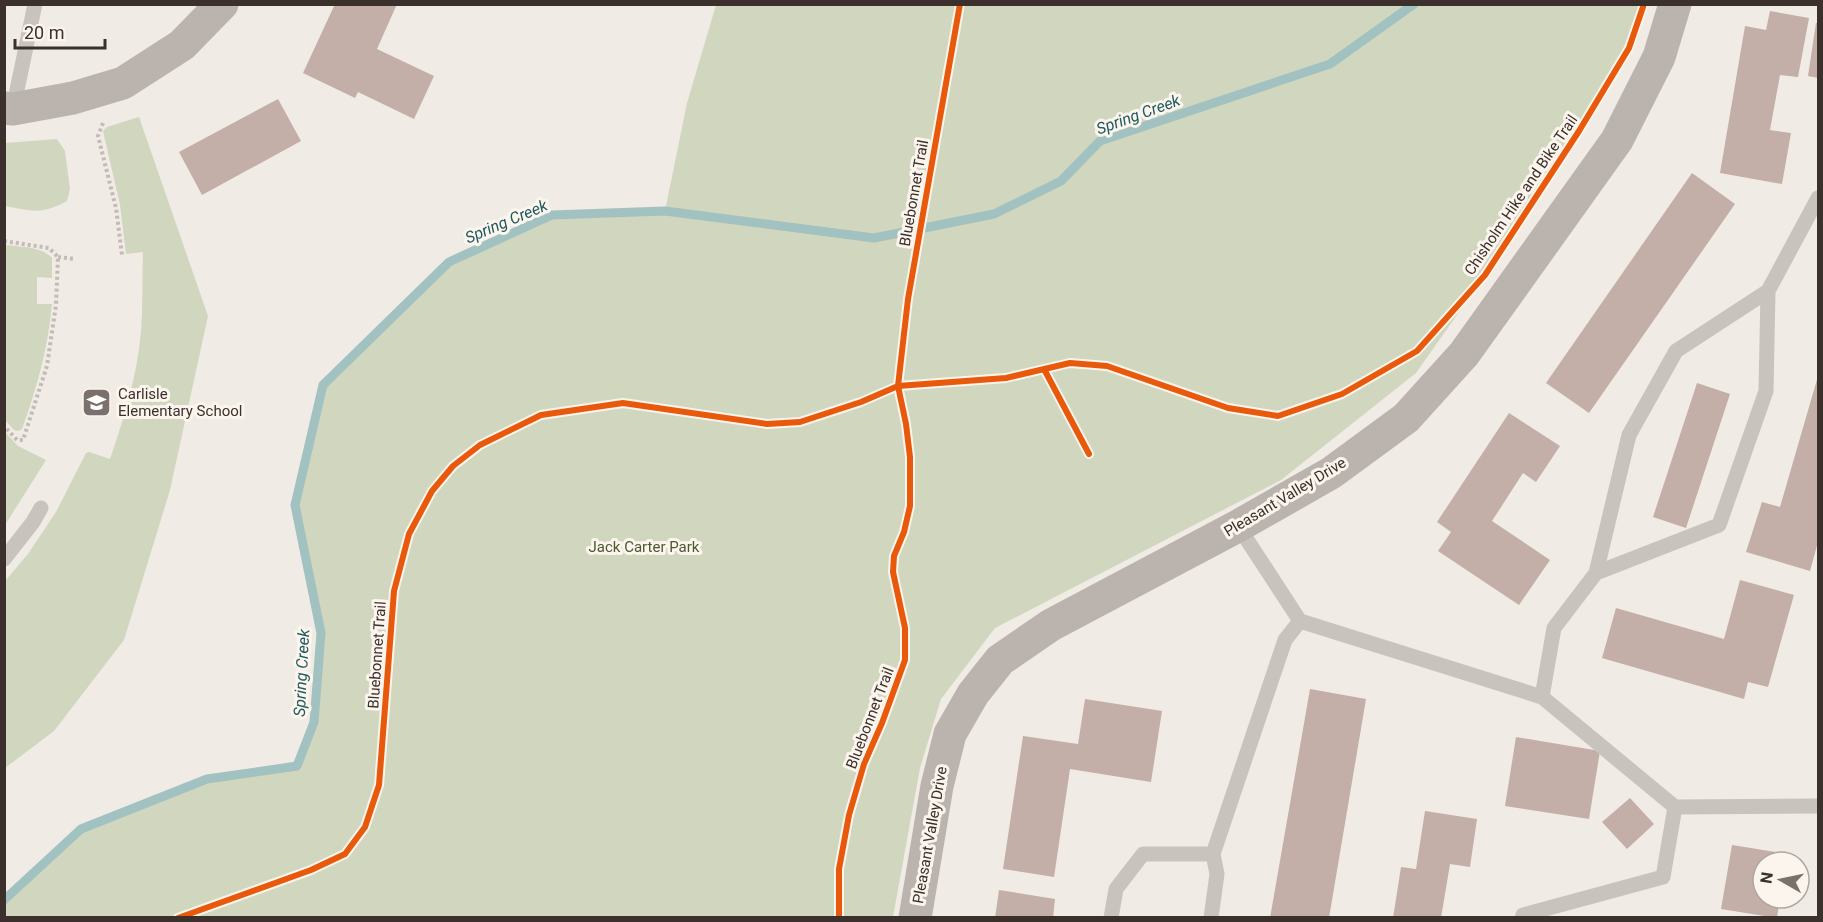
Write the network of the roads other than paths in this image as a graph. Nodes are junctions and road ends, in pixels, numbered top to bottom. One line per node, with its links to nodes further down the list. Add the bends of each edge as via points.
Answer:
1 (35, 4): 4 (lane)
2 (222, 4): 4 (street, via 182,45 123,83 73,98)
3 (1675, 4): 8 (street, Pleasant Valley Drive, via 1659,57 1617,140 1464,354 1406,418 1331,473)
4 (9, 108)
5 (1818, 198): 6 (lane)
6 (1768, 291): 10 (lane, via 1676,351 1629,435); 10 (lane, via 1766,391 1719,525)
7 (41, 508): 9 (lane)
8 (1238, 526): 11 (lane); 16 (street, Pleasant Valley Drive, via 1051,625 1000,660 972,694 950,734 937,786)
9 (4, 559)
10 (1596, 573): 12 (lane, via 1554,628)
11 (1300, 621): 12 (lane); 15 (lane, via 1285,640)
12 (1542, 697): 13 (lane)
13 (1675, 807): 14 (lane); 19 (lane, via 1662,877)
14 (1818, 807)
15 (1212, 854): 17 (lane, via 1143,855 1116,889); 18 (lane, via 1217,874)
16 (915, 918)
17 (1111, 918)
18 (1211, 918)
19 (1522, 918)

